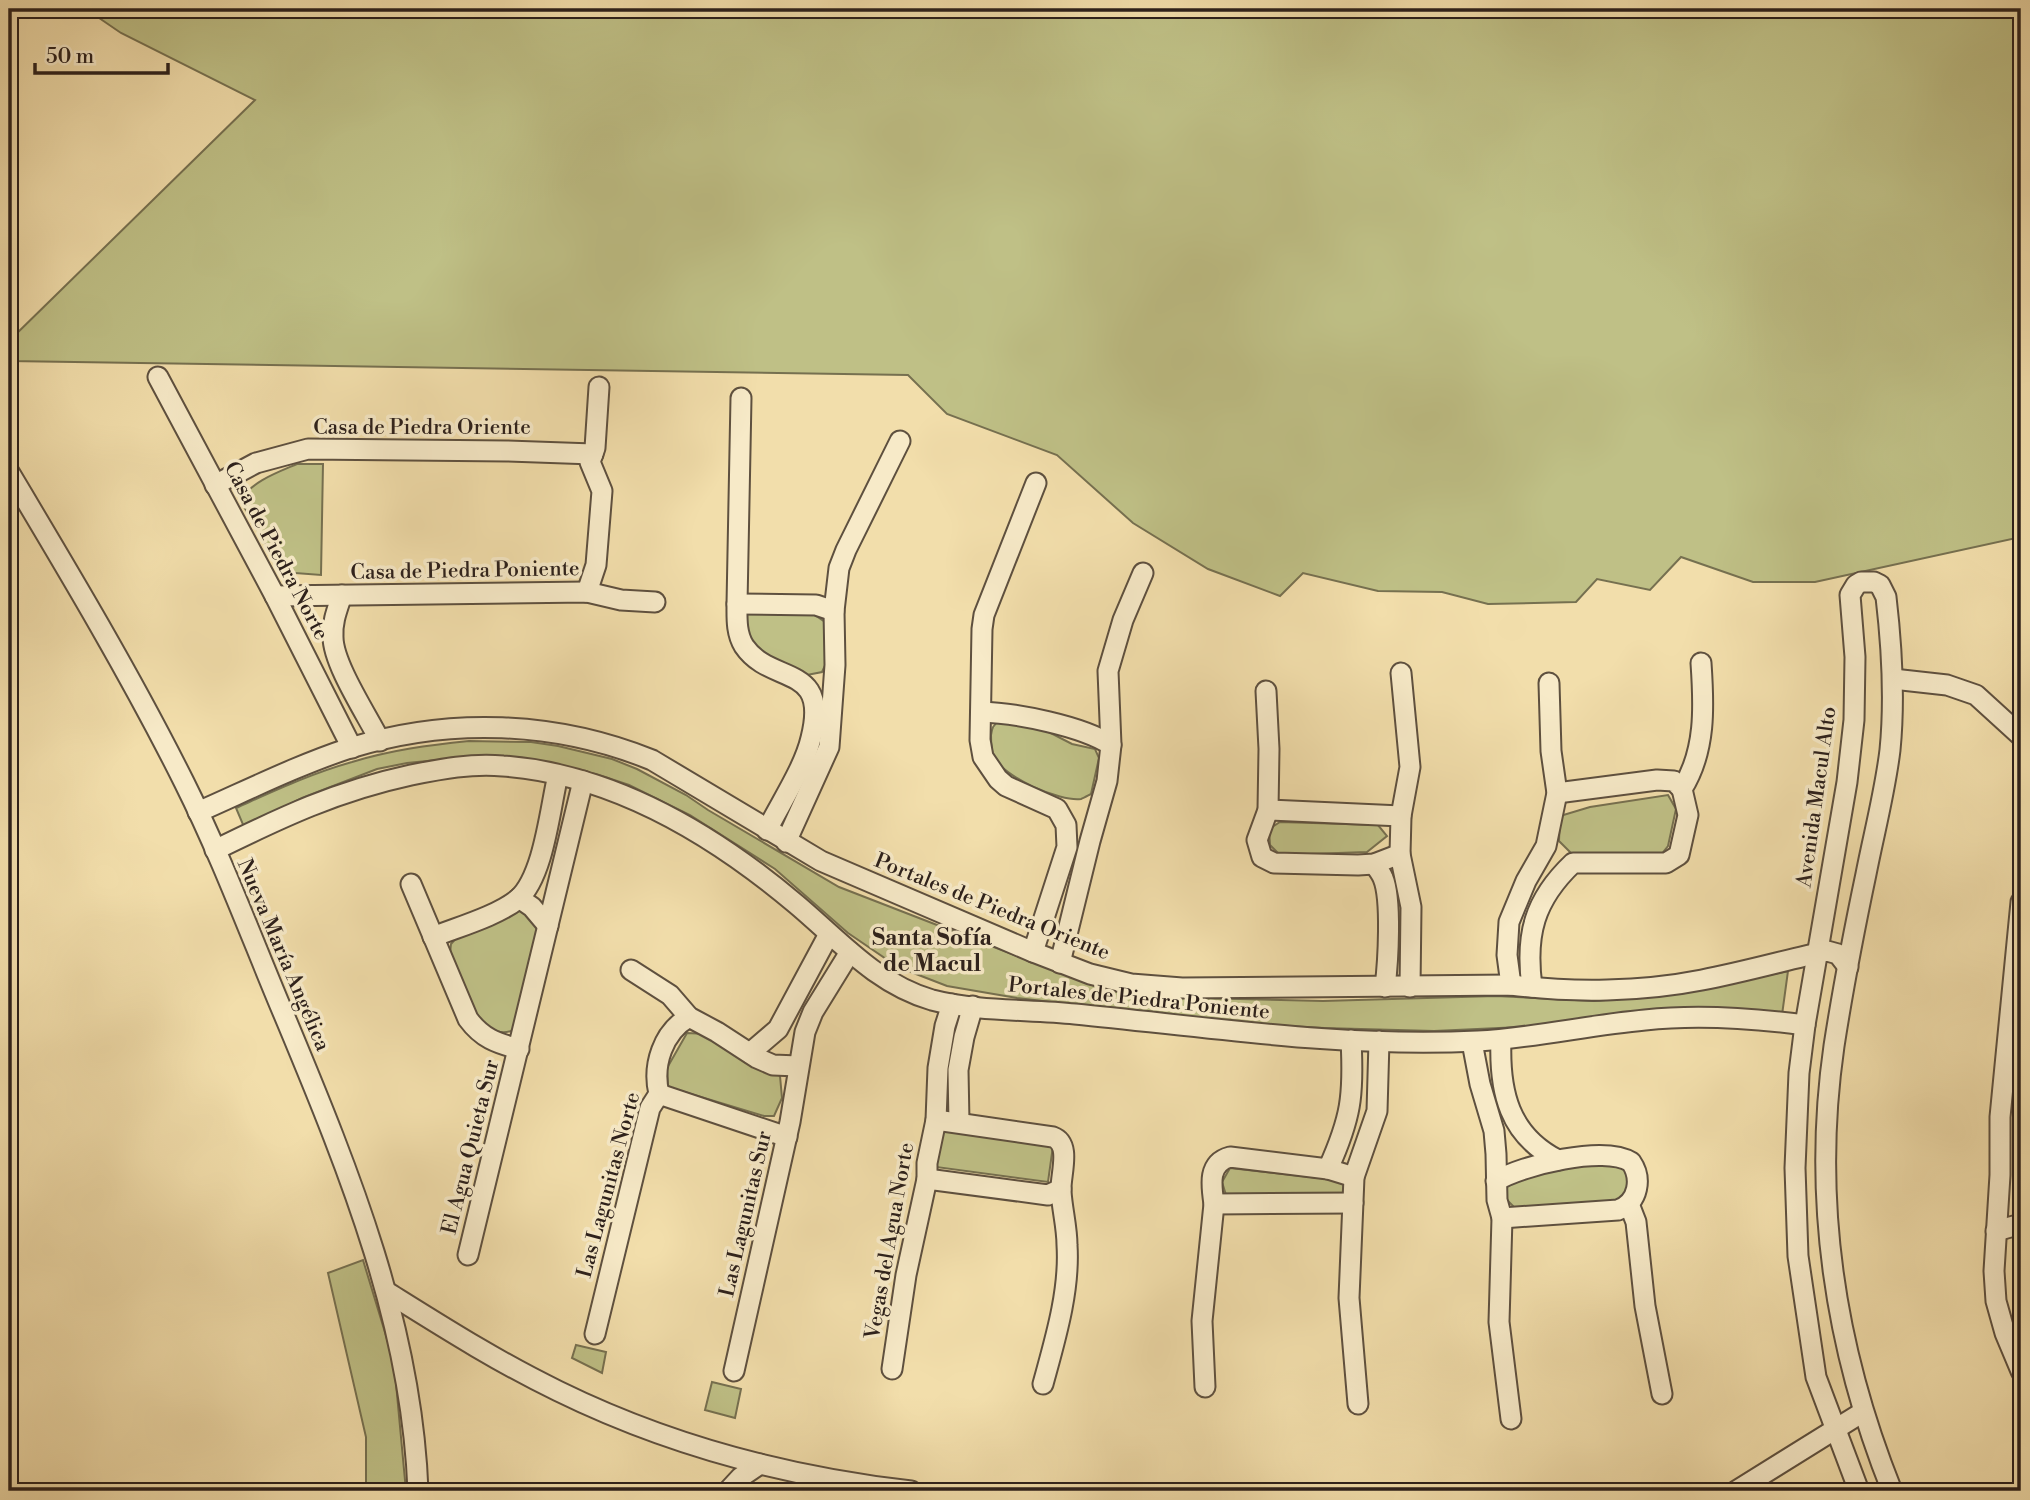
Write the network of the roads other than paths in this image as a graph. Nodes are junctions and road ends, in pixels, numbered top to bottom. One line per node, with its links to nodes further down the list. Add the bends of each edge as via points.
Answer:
1 (158, 377): 8 (street, Casa de Piedra Norte)
2 (599, 387): 5 (street)
3 (741, 398): 14 (street)
4 (900, 441): 15 (street, via 839,568)
5 (593, 454): 8 (street, Casa de Piedra Oriente, via 308,449 256,463); 10 (street, via 590,462 602,491 596,565)
6 (9, 472): 35 (street, Nueva María Angélica, via 85,598)
7 (1036, 483): 23 (street, via 984,615)
8 (215, 485): 12 (street, Casa de Piedra Norte)
9 (1143, 573): 26 (street, via 1108,671)
10 (587, 592): 11 (street, Casa de Piedra Poniente); 13 (street, Casa de Piedra Poniente)
11 (342, 595): 12 (street, Casa de Piedra Poniente); 25 (street, Casa de Piedra Norte, via 333,640)
12 (275, 596): 27 (street, Casa de Piedra Norte)
13 (655, 602)
14 (737, 604): 15 (street, via 816,605); 20 (street, via 738,630 746,648 765,664)
15 (834, 611): 17 (street)
16 (1701, 663): 30 (street, via 1702,734)
17 (835, 665): 20 (street, via 822,679); 38 (street, via 829,747)
18 (1401, 673): 36 (street, via 1410,767)
19 (1892, 679): 24 (street, via 1947,685 1976,695); 42 (street, Avenida Macul Alto, via 1886,597 1880,585 1861,582 1850,595 1854,720); 45 (street, Avenida Macul Alto, via 1885,789)
20 (803, 682): 37 (street, via 814,707 811,739)
21 (1549, 682): 31 (street)
22 (1266, 691): 34 (street)
23 (981, 712): 26 (street, via 1012,714 1094,734); 33 (street, via 980,740 989,769 1006,786)
24 (2021, 736)
25 (380, 741): 27 (street, Portales de Piedra Oriente); 37 (street, Portales de Piedra Oriente, via 482,727 572,735 652,760)
26 (1111, 745): 32 (street)
27 (352, 748): 35 (street, Portales de Piedra Oriente)
28 (558, 775): 29 (street, Portales de Piedra Poniente); 40 (street, Portales de Piedra Poniente, via 489,765 416,774 320,801); 47 (street, via 536,872)
29 (583, 781): 49 (street, El Agua Quieta Sur); 50 (street, Portales de Piedra Poniente, via 668,816 720,846)
30 (1682, 789): 31 (street, via 1674,781 1657,780); 43 (street, via 1688,816 1679,855 1666,863)
31 (1557, 793): 39 (street)
32 (1101, 803): 33 (street, via 1082,811); 55 (street)
33 (1057, 809): 53 (street, via 1066,825 1067,847)
34 (1268, 810): 36 (street); 44 (street, via 1257,840 1258,850 1268,862)
35 (198, 813): 40 (street, Nueva María Angélica)
36 (1401, 816): 41 (street)
37 (767, 830): 38 (street, Portales de Piedra Oriente)
38 (786, 842): 53 (street, Portales de Piedra Oriente, via 821,862)
39 (1546, 846): 43 (street); 58 (street, via 1509,922)
40 (215, 850): 93 (street, Nueva María Angélica, via 337,1142)
41 (1400, 854): 44 (street); 60 (street, via 1410,907)
42 (1833, 858): 45 (street, via 1852,855); 54 (street, Avenida Macul Alto)
43 (1573, 863): 61 (street, via 1552,886 1535,919 1528,957)
44 (1374, 864): 59 (street, via 1384,879 1386,900)
45 (1867, 871): 56 (street, Avenida Macul Alto)
46 (411, 884): 51 (street)
47 (519, 898): 49 (street); 51 (street)
48 (2021, 902): 69 (street)
49 (548, 926): 71 (street, El Agua Quieta Sur)
50 (829, 934): 52 (street, Portales de Piedra Poniente); 72 (street, via 778,1029)
51 (433, 937): 71 (street, via 475,1028 491,1041)
52 (850, 952): 62 (street, Portales de Piedra Poniente, via 893,984); 73 (street, Las Lagunitas Sur, via 813,1012)
53 (1032, 952): 55 (street, Portales de Piedra Oriente)
54 (1816, 956): 56 (street, via 1827,951 1839,954); 61 (street, Portales de Piedra Oriente, via 1662,986); 65 (street, Avenida Macul Alto)
55 (1060, 963): 59 (street, Portales de Piedra Oriente, via 1112,980 1153,986)
56 (1848, 967): 79 (street, Avenida Macul Alto, via 1834,1048)
57 (631, 970): 64 (street, via 670,995)
58 (1511, 985): 60 (street, Portales de Piedra Oriente); 61 (street, Portales de Piedra Oriente)
59 (1385, 987): 60 (street, Portales de Piedra Oriente)
60 (1410, 987)
61 (1532, 987)
62 (952, 1004): 63 (street, Portales de Piedra Poniente); 75 (street, Vegas del Agua Norte, via 938,1068)
63 (973, 1006): 66 (street, Portales de Piedra Poniente); 76 (street, via 958,1070)
64 (689, 1017): 72 (street); 74 (street, Las Lagunitas Norte, via 678,1023 657,1057)
65 (1805, 1025): 67 (street, Portales de Piedra Poniente, via 1747,1018 1671,1018); 77 (street, Avenida Macul Alto)
66 (1351, 1040): 68 (street, Portales de Piedra Poniente); 81 (street, via 1348,1121)
67 (1501, 1040): 70 (street, Portales de Piedra Poniente); 80 (street, via 1501,1067 1513,1117 1528,1140)
68 (1379, 1041): 70 (street, Portales de Piedra Poniente); 82 (street, via 1377,1111)
69 (2014, 1041): 91 (street, via 2000,1117)
70 (1472, 1042): 84 (street, via 1494,1131)
71 (519, 1049): 92 (street, El Agua Quieta Sur)
72 (750, 1053): 73 (street, via 773,1065)
73 (798, 1066): 78 (street, Las Lagunitas Sur)
74 (659, 1094): 78 (street); 94 (street, Las Lagunitas Norte, via 649,1108)
75 (936, 1120): 76 (street); 83 (street, Vegas del Agua Norte)
76 (959, 1122): 85 (street, via 1062,1142)
77 (1796, 1133): 79 (street, via 1810,1145); 104 (street, Avenida Macul Alto, via 1803,1297 1816,1377)
78 (787, 1137): 96 (street, Las Lagunitas Sur)
79 (1826, 1139): 102 (street, Avenida Macul Alto, via 1833,1276)
80 (1558, 1160): 84 (street); 88 (street, via 1609,1155 1627,1159 1638,1177)
81 (1328, 1170): 82 (street); 87 (street, via 1230,1157 1215,1166)
82 (1354, 1177): 86 (street)
83 (927, 1179): 85 (street, via 1048,1195); 95 (street, Vegas del Agua Norte)
84 (1496, 1181): 89 (street)
85 (1061, 1189): 98 (street, via 1068,1247 1065,1280)
86 (1353, 1203): 87 (street); 101 (street, via 1349,1298)
87 (1214, 1204): 99 (street, via 1202,1321)
88 (1629, 1204): 89 (street, via 1611,1211); 100 (street, via 1636,1222 1645,1306)
89 (1502, 1218): 103 (street, via 1499,1322)
90 (2021, 1224): 91 (street)
91 (1996, 1231): 97 (street, via 1996,1301)
92 (468, 1255)
93 (387, 1292): 105 (street, via 484,1353 558,1392); 107 (street, Nueva María Angélica, via 411,1408)
94 (595, 1334)
95 (892, 1369)
96 (734, 1371)
97 (2021, 1371)
98 (1043, 1384)
99 (1205, 1387)
100 (1662, 1394)
101 (1358, 1404)
102 (1863, 1412): 104 (street); 112 (street, Avenida Macul Alto)
103 (1511, 1419)
104 (1835, 1432): 110 (street); 111 (street, Avenida Macul Alto)
105 (715, 1452): 106 (street); 108 (street)
106 (760, 1464): 108 (street); 109 (street)
107 (418, 1491)
108 (728, 1491)
109 (911, 1491)
110 (1736, 1491)
111 (1859, 1491)
112 (1892, 1491)

